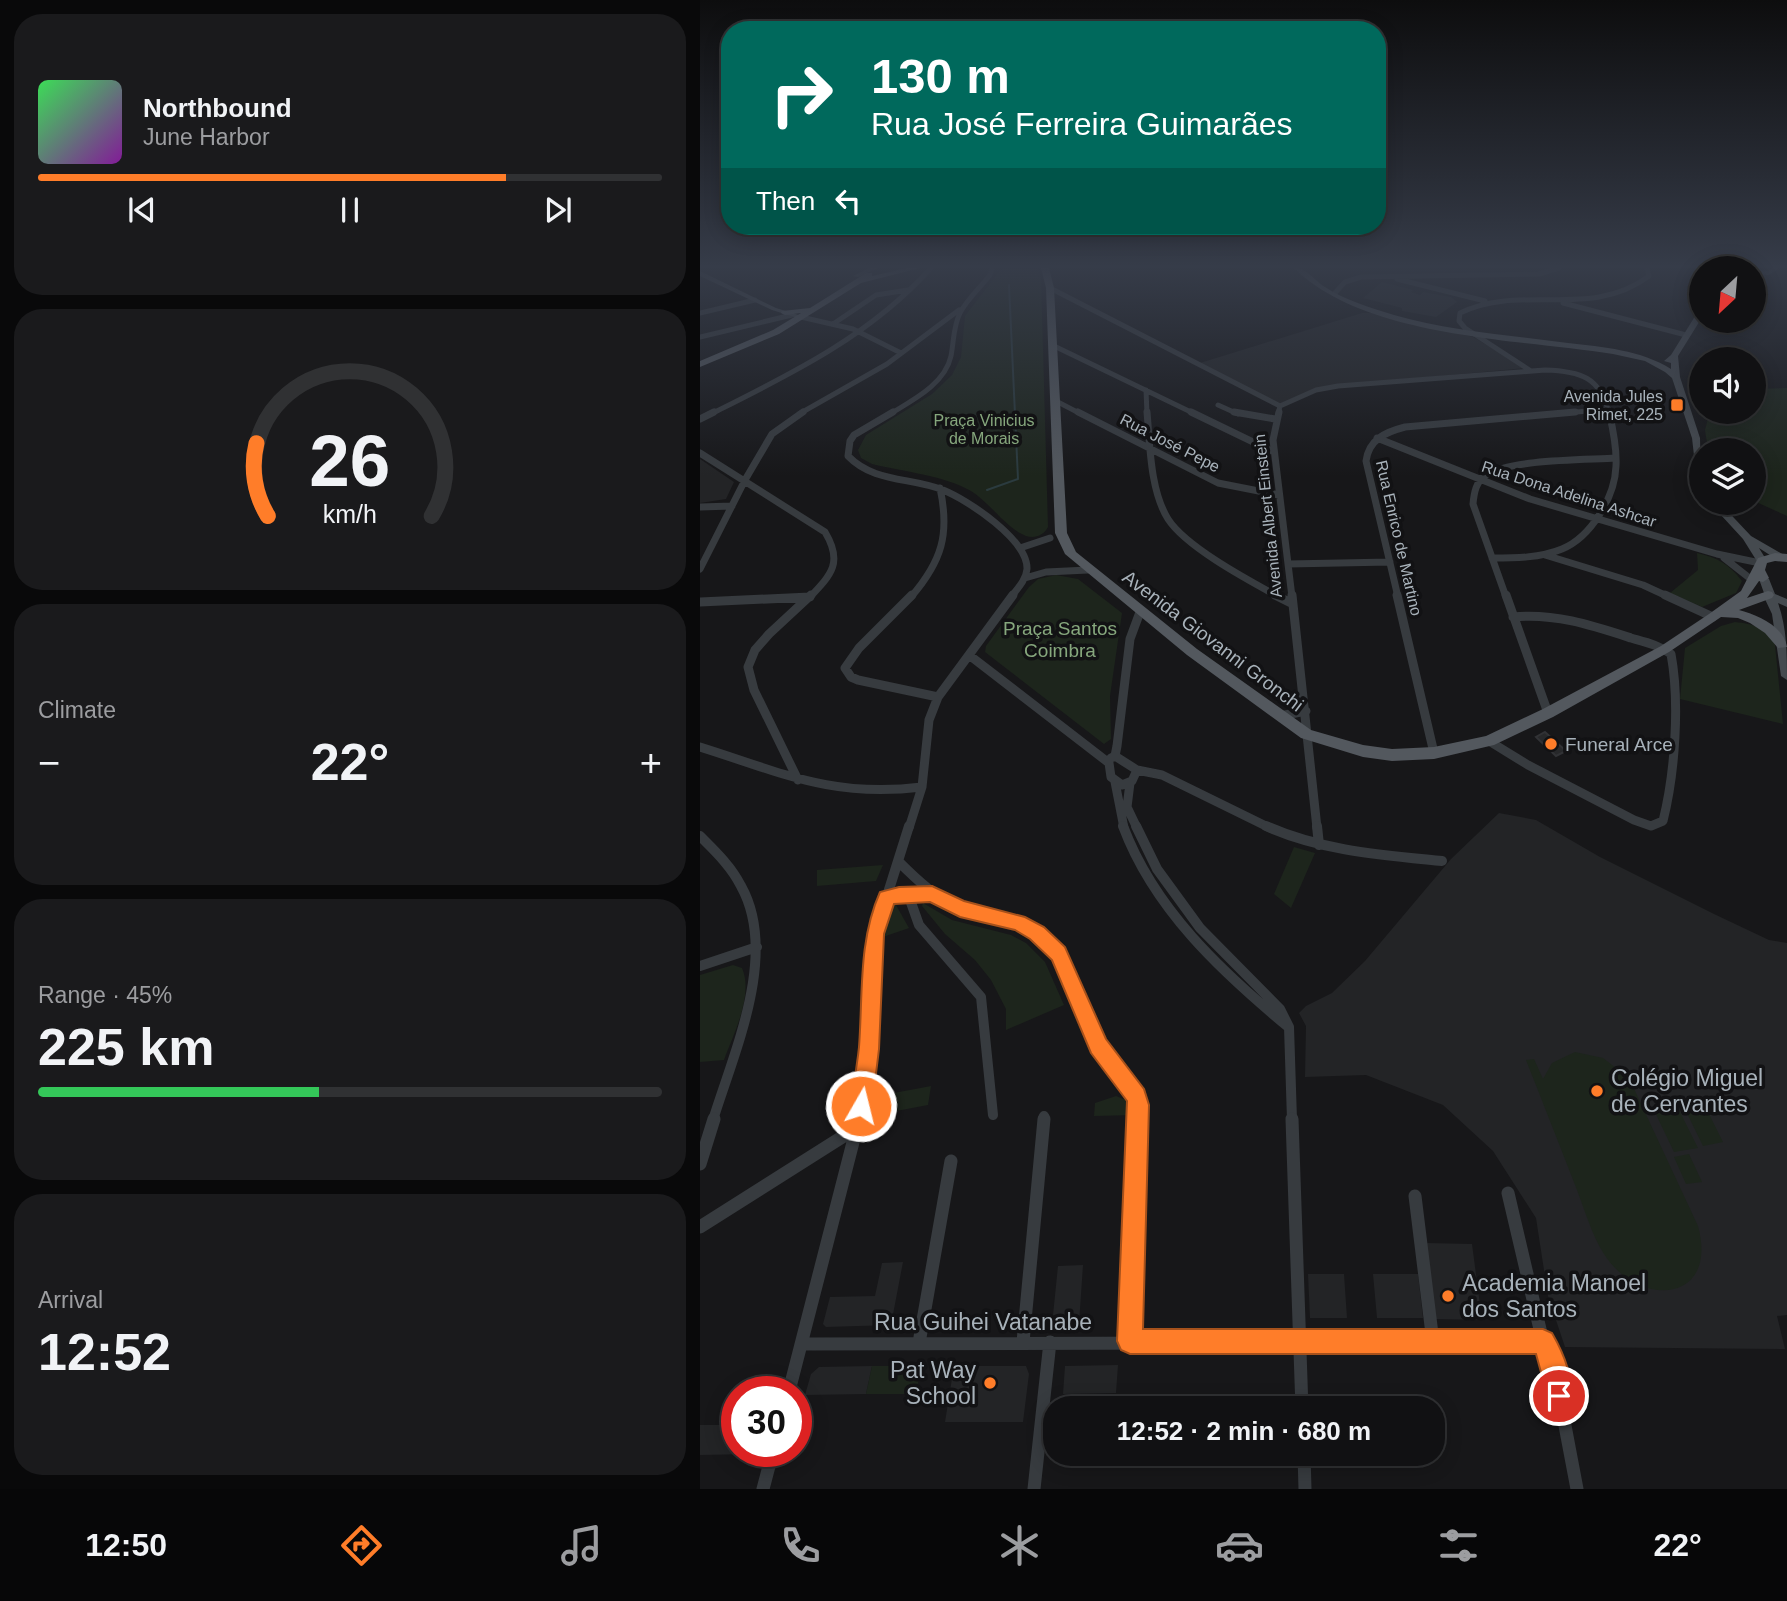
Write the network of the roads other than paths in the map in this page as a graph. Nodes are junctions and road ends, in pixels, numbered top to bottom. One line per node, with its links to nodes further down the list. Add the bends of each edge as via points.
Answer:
1 (759, 337): 15 (main road)
2 (852, 337): 23 (street)
3 (872, 337): 12 (street)
4 (924, 337): 12 (street)
5 (955, 337): 35 (street, via 949,363 937,380 854,435 848,447 848,456 861,468)
6 (1052, 337): 11 (main road, Avenida Giovanni Gronchi)
7 (1146, 337): 21 (street)
8 (1479, 337): 16 (street)
9 (1515, 337): 14 (main road, via 1610,351)
10 (1684, 337): 13 (main road)
11 (1052, 345): 18 (street); 19 (main road, Avenida Giovanni Gronchi)
12 (901, 353): 31 (street, via 782,426)
13 (1672, 358): 14 (main road); 17 (main road)
14 (1655, 364): 17 (main road)
15 (700, 365)
16 (1531, 371): 21 (street, Avenida Albert Einstein, via 1338,386 1316,390); 22 (street, Avenida Albert Einstein, via 1561,371 1587,378 1599,386)
17 (1672, 374): 26 (main road)
18 (1146, 390): 27 (street); 28 (street)
19 (1054, 400): 27 (street, Rua José Pepe); 53 (main road, Avenida Giovanni Gronchi, via 1061,533 1071,554)
20 (1218, 405): 24 (street, via 1239,414)
21 (1280, 407): 24 (street, Avenida Albert Einstein)
22 (1609, 409): 25 (street, Rua Enrico de Martino, via 1416,426); 30 (street, Avenida Albert Einstein)
23 (700, 419)
24 (1275, 419): 28 (street, Avenida Albert Einstein)
25 (1377, 438): 34 (street, Rua Dona Adelina Ashcar); 50 (street, Rua Enrico de Martino, via 1366,461)
26 (1696, 438)
27 (1152, 450): 38 (street, Rua José Pepe, via 1219,483); 60 (street, via 1168,521 1269,593)
28 (1274, 452): 38 (street, Avenida Albert Einstein)
29 (700, 453): 32 (street)
30 (1616, 458): 34 (street, via 1506,468); 42 (street, Avenida Albert Einstein, via 1615,477)
31 (756, 463): 32 (street); 33 (street)
32 (726, 468): 33 (street)
33 (745, 480): 36 (street); 37 (street)
34 (1480, 480): 42 (street, Rua Dona Adelina Ashcar); 48 (street, via 1473,504)
35 (940, 488): 45 (street, via 974,507); 69 (street, via 947,531 934,567 918,590 853,653 845,668 858,680)
36 (760, 490): 37 (street); 57 (street, via 831,538 835,548 832,572)
37 (740, 491): 39 (street)
38 (1279, 495): 51 (street, Avenida Albert Einstein)
39 (732, 506): 40 (street); 52 (street)
40 (700, 507)
41 (1726, 515): 43 (main road)
42 (1595, 519): 46 (street, Avenida Albert Einstein, via 1566,547); 47 (street, Rua Dona Adelina Ashcar)
43 (1747, 537): 49 (main road); 54 (main road)
44 (1050, 538): 45 (street)
45 (1020, 548): 55 (street, via 1027,564)
46 (1542, 554): 48 (street); 63 (street, via 1633,581)
47 (1717, 554): 54 (street, Rua Dona Adelina Ashcar); 54 (street, Rua Dona Adelina Ashcar)
48 (1492, 558): 64 (street)
49 (1784, 558): 54 (main road)
50 (1390, 562): 51 (street); 76 (street, Rua Enrico de Martino)
51 (1288, 564): 60 (street, Avenida Albert Einstein)
52 (700, 569)
53 (1088, 570): 55 (street); 62 (main road, Avenida Giovanni Gronchi)
54 (1759, 571): 56 (main road); 63 (main road, Avenida Giovanni Gronchi, via 1745,594)
55 (1025, 578): 67 (street)
56 (1768, 595): 59 (main road); 61 (main road); 63 (main road, Avenida Giovanni Gronchi)
57 (810, 597): 58 (street); 79 (street, via 765,635 748,668)
58 (700, 602)
59 (1787, 603)
60 (1293, 604): 70 (street, Avenida Albert Einstein)
61 (1781, 610): 65 (main road)
62 (1140, 612): 72 (main road, Avenida Giovanni Gronchi); 77 (street, via 1130,639)
63 (1716, 615): 65 (main road, via 1741,614 1758,621); 66 (main road, Avenida Giovanni Gronchi)
64 (1513, 617): 66 (street, via 1559,617); 71 (street)
65 (1782, 645): 68 (main road)
66 (1665, 649): 71 (main road, Avenida Giovanni Gronchi); 74 (street, via 1674,662 1674,715 1665,816 1658,825 1634,820)
67 (969, 655): 69 (street); 77 (street)
68 (1787, 676)
69 (938, 697): 81 (street, via 929,720)
70 (1306, 711): 72 (street); 73 (street, Avenida Albert Einstein)
71 (1548, 713): 74 (main road, Avenida Giovanni Gronchi)
72 (1280, 716): 73 (main road, Avenida Giovanni Gronchi)
73 (1306, 734): 76 (main road, Avenida Giovanni Gronchi, via 1363,751); 83 (street, Avenida Albert Einstein)
74 (1489, 741): 76 (main road, Avenida Giovanni Gronchi)
75 (700, 747): 79 (street)
76 (1434, 753)
77 (1112, 759): 78 (street); 80 (street, via 1109,773)
78 (1136, 769): 80 (street); 83 (street, via 1162,775 1262,826)
79 (798, 780): 81 (street, via 865,793)
80 (1123, 783): 100 (street, via 1116,803 1124,835 1152,884 1216,963 1289,1027)
81 (922, 787): 85 (street)
82 (700, 836): 89 (street, via 737,878 751,909)
83 (1320, 845): 84 (street)
84 (1443, 861)
85 (898, 862): 87 (street); 88 (street)
86 (908, 894): 87 (street); 88 (street); 91 (street, via 922,932 973,982 981,997)
87 (932, 894): 99 (street, via 967,911 1018,923 1050,944 1068,971 1099,1046 1136,1097)
88 (887, 898): 93 (street, via 875,934 869,1049)
89 (757, 947): 90 (street); 95 (street, via 751,999)
90 (700, 966)
91 (993, 1115)
92 (1044, 1116): 101 (street)
93 (858, 1127): 98 (street); 106 (street)
94 (951, 1161): 105 (street)
95 (700, 1164)
96 (1508, 1193): 104 (street)
97 (1415, 1196): 103 (street)
98 (700, 1227)
99 (1130, 1341): 100 (street, Rua Guihei Vatanabe); 102 (street, Rua Guihei Vatanabe)
100 (1299, 1341): 103 (street, Rua Guihei Vatanabe); 108 (street)
101 (1023, 1342): 102 (street, Rua Guihei Vatanabe); 105 (street, Rua Guihei Vatanabe)
102 (1050, 1342): 112 (street)
103 (1433, 1342): 104 (street, Rua Guihei Vatanabe)
104 (1543, 1342): 114 (street, via 1552,1357)
105 (919, 1343): 106 (street, Rua Guihei Vatanabe)
106 (802, 1344): 107 (street)
107 (793, 1376)
108 (1301, 1396)
109 (1304, 1466): 113 (street)
110 (769, 1467): 111 (street)
111 (763, 1489)
112 (1034, 1489)
113 (1305, 1489)
114 (1577, 1489)

